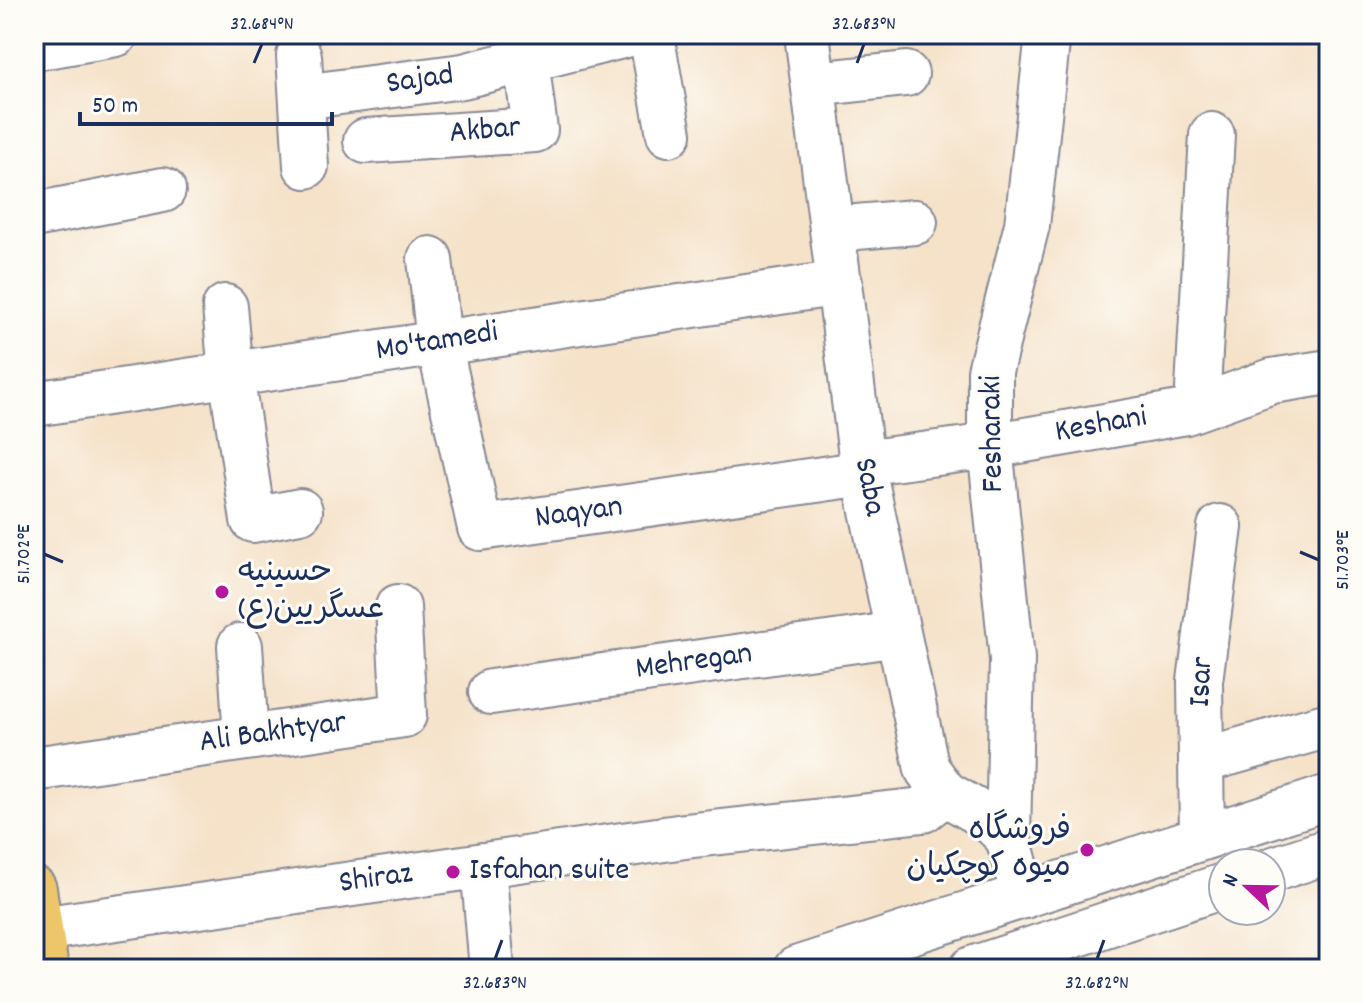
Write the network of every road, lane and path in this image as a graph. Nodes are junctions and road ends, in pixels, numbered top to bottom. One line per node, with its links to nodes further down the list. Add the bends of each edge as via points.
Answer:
1 (116, 34): 6 (street)
2 (630, 34): 7 (street, Sajad)
3 (651, 34): 10 (street)
4 (807, 34): 9 (street, Saba)
5 (1048, 34): 26 (street, Fesharaki, via 1027,225 990,371)
6 (34, 48)
7 (526, 59): 12 (street, Akbar, via 535,130); 13 (street, Sajad, via 463,76 300,77)
8 (906, 74): 9 (street)
9 (815, 84): 17 (street, Saba)
10 (669, 134)
11 (1212, 135): 25 (street)
12 (366, 141)
13 (306, 166)
14 (163, 190): 15 (street)
15 (34, 215)
16 (915, 222): 17 (street)
17 (833, 229): 19 (street, Saba)
18 (430, 259): 21 (street)
19 (840, 283): 21 (street, Mo'tamedi); 27 (street, Saba)
20 (225, 307): 23 (street)
21 (439, 343): 23 (street, Mo'tamedi); 27 (street, Naqyan, via 480,528)
22 (1329, 372): 25 (street, Keshani, via 1272,381)
23 (231, 374): 24 (street, Mo'tamedi); 28 (street, via 253,520)
24 (34, 404)
25 (1197, 407): 26 (street, Keshani)
26 (990, 446): 27 (street, Keshani); 40 (street, Fesharaki, via 1012,659)
27 (864, 468): 31 (street, Saba)
28 (300, 511)
29 (1220, 527): 36 (street, Isar, via 1200,681)
30 (398, 607): 35 (street, Ali Bakhtyar, via 404,715)
31 (898, 634): 33 (street, Mehregan); 38 (street, Saba, via 927,769)
32 (240, 646): 35 (street)
33 (491, 692)
34 (1329, 725): 36 (street)
35 (246, 738): 37 (street, Ali Bakhtyar)
36 (1201, 761): 41 (street, Isar)
37 (34, 769)
38 (945, 793): 40 (street, Saba, via 988,818); 43 (street, Shiraz, via 923,810)
39 (1329, 797): 41 (street)
40 (1008, 838): 46 (street)
41 (1202, 838): 46 (street)
42 (1329, 851): 44 (street)
43 (483, 865): 47 (street, Shiraz); 48 (street)
44 (1287, 865)
45 (1207, 891): 50 (street)
46 (1024, 896): 49 (street)
47 (40, 929)
48 (492, 969)
49 (796, 969)
50 (972, 969)

